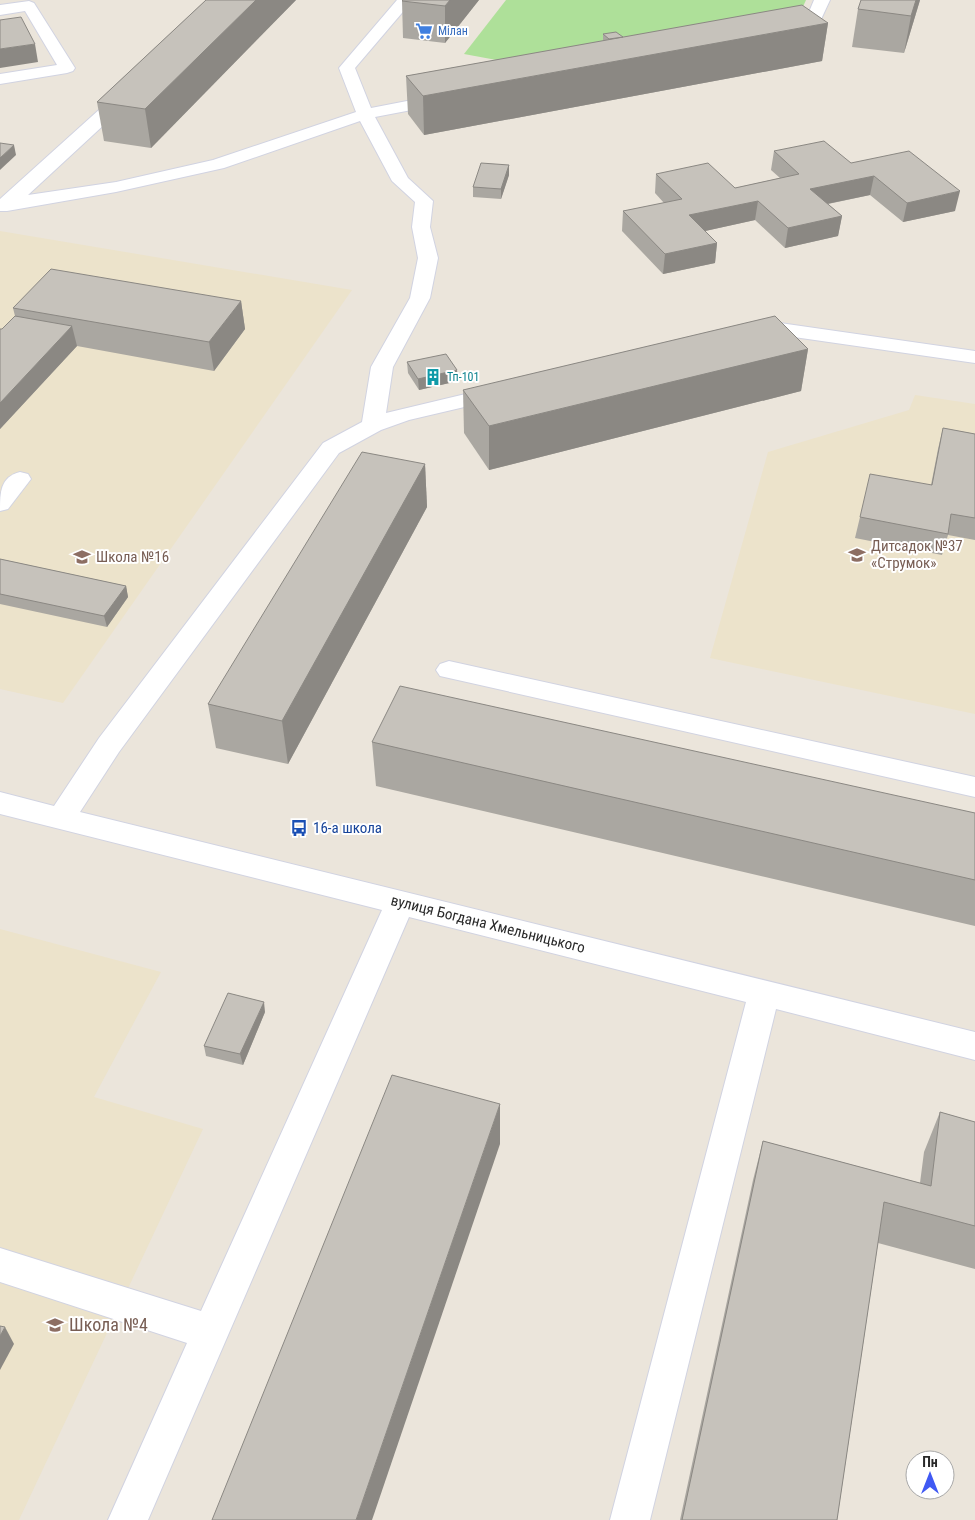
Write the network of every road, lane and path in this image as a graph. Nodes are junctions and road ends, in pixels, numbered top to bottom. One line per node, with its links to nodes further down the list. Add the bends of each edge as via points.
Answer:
1 (405, 0): 8 (street, via 347,68)
2 (822, 0): 4 (street, via 810,27)
3 (0, 10): 5 (street, via 29,6 67,68)
4 (771, 35)
5 (0, 79)
6 (136, 86): 9 (street)
7 (462, 95): 8 (street)
8 (365, 114): 9 (street, via 218,164 116,187); 13 (street, via 401,181 424,201 421,227 428,258 420,298 382,366)
9 (4, 205)
10 (735, 337): 11 (street, via 773,328)
11 (975, 357)
12 (516, 388): 13 (street, via 402,414)
13 (373, 425): 19 (street, via 331,448 109,745)
14 (20, 480): 15 (street)
15 (0, 504)
16 (449, 670): 17 (street)
17 (975, 787)
18 (0, 803): 19 (street, вулиця Богдана Хмельницького)
19 (61, 818): 20 (street, вулиця Богдана Хмельницького)
20 (400, 902): 21 (street, вулиця Богдана Хмельницького); 24 (street)
21 (764, 994): 22 (street, вулиця Богдана Хмельницького); 26 (street)
22 (975, 1046)
23 (0, 1265): 24 (street)
24 (210, 1332): 25 (street)
25 (128, 1520)
26 (630, 1520)

